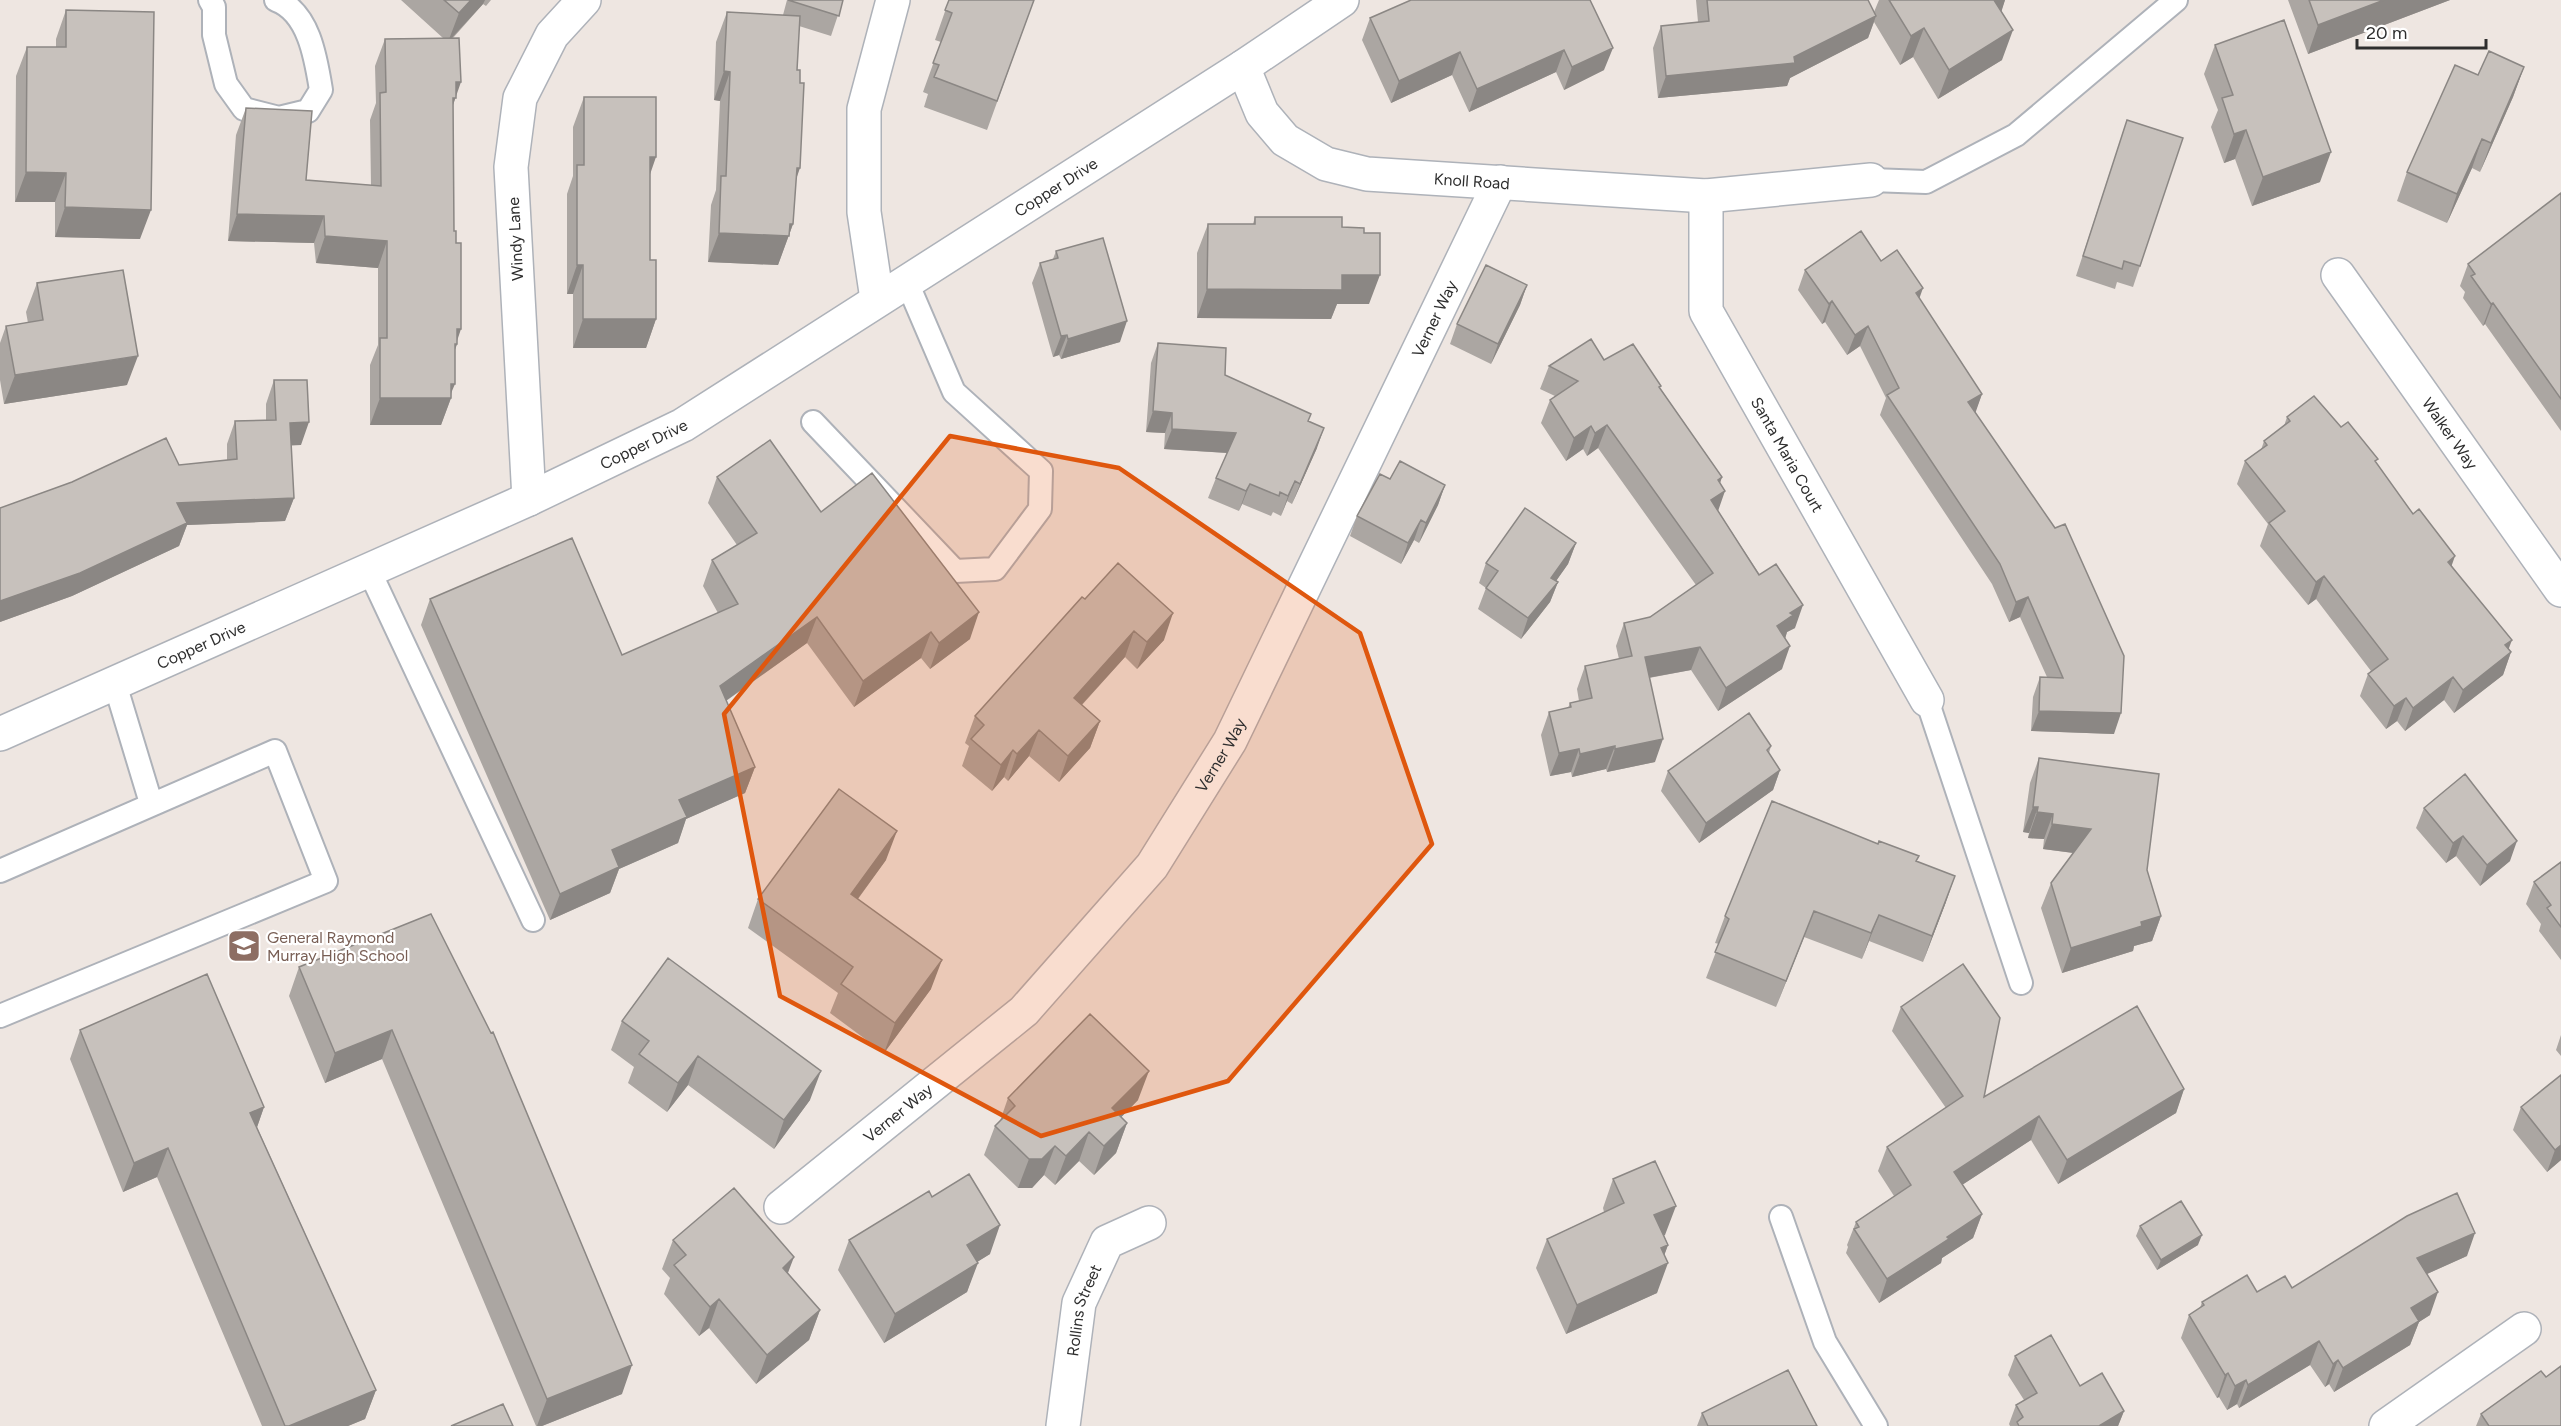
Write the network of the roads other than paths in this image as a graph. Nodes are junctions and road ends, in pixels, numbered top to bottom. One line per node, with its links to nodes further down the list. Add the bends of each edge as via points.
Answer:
1 (210, 0): 2 (lane, via 226,84 244,109 279,118 308,111 321,90 316,57 306,30 284,3)
2 (276, 0)
3 (584, 0): 15 (street, Windy Lane, via 552,35 520,98 511,167)
4 (893, 0): 13 (street, via 864,109 864,212)
5 (1342, 0): 7 (street)
6 (2176, 0): 8 (lane, via 2016,135 1926,182)
7 (1243, 67): 9 (street, Knoll Road, via 1262,113 1285,140 1326,165 1367,174); 12 (street, Copper Drive)
8 (1871, 180): 10 (street, Knoll Road)
9 (1500, 182): 10 (street, Knoll Road); 26 (street, Verner Way, via 1230,741 1152,866 1024,1011)
10 (1706, 196): 19 (street, Santa Maria Court, via 1706,311)
11 (2338, 275): 17 (street, Walker Way)
12 (906, 280): 13 (street, Copper Drive); 14 (lane, via 954,392 1041,471 1040,509 994,569 955,571)
13 (877, 299): 15 (street, Copper Drive, via 683,425)
14 (813, 422)
15 (529, 499): 16 (street, Copper Drive)
16 (369, 570): 18 (street, Copper Drive); 23 (lane)
17 (2561, 590)
18 (115, 684): 20 (street, Copper Drive); 21 (lane)
19 (1927, 700): 24 (lane)
20 (0, 734)
21 (151, 803): 22 (lane); 25 (lane, via 275,751 326,881)
22 (0, 871)
23 (533, 920)
24 (2021, 983)
25 (0, 1016)
26 (781, 1207)
27 (1781, 1217): 31 (lane, via 1825,1342)
28 (1149, 1223): 30 (street, Rollins Street, via 1107,1242 1079,1303)
29 (2524, 1329): 32 (street)
30 (1063, 1426)
31 (1876, 1426)
32 (2386, 1426)

